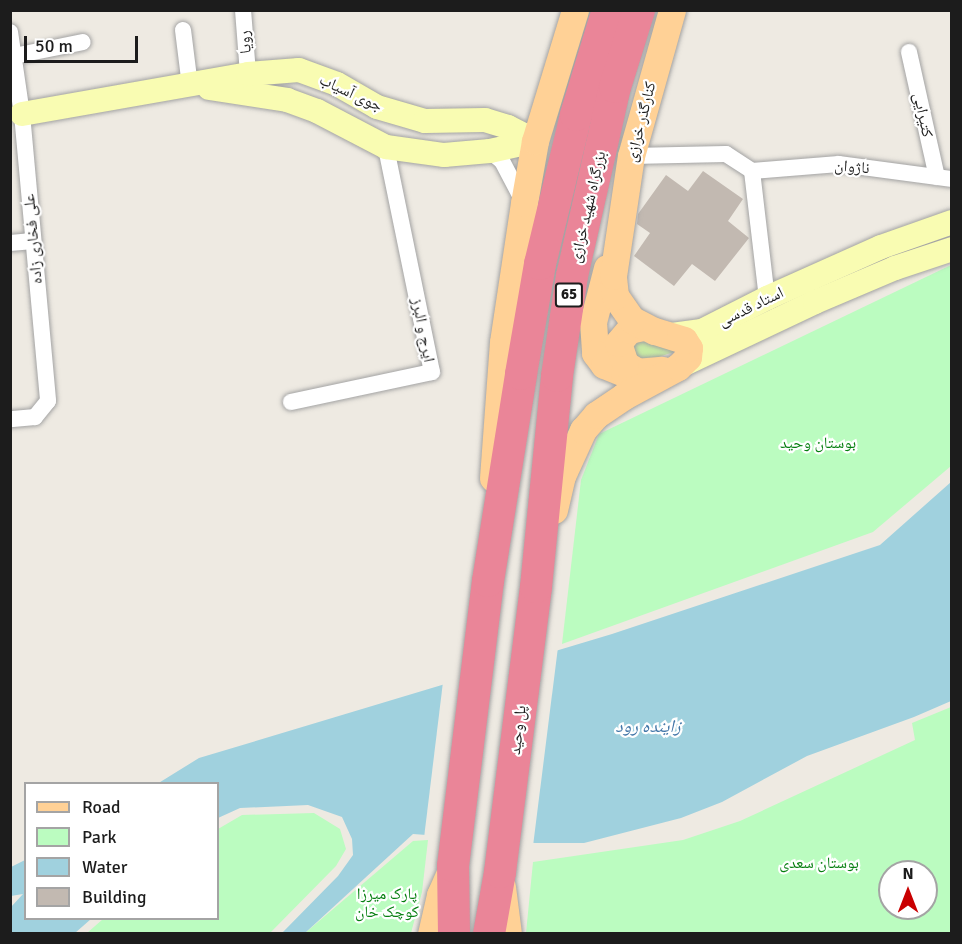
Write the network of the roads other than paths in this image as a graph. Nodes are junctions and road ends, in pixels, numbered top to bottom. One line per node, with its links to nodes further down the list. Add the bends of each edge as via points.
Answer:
1 (243, 10): 12 (street, رویا)
2 (575, 10): 16 (main road)
3 (596, 10): 15 (highway, via 573,87)
4 (608, 10): 15 (highway, بزرگراه شهید خرازی / 65)
5 (639, 10): 36 (highway, بزرگراه شهید خرازی / 65, via 615,87 572,276 557,376)
6 (672, 10): 19 (main road, کنارگذر خرازی)
7 (183, 30): 13 (street)
8 (10, 32): 11 (street, علی فخاری زاده)
9 (83, 42): 11 (street)
10 (909, 52): 21 (street, کتیرایی)
11 (14, 56): 14 (street, علی فخاری زاده)
12 (248, 74): 13 (street, جوی آسیاب); 16 (street, جوی آسیاب, via 299,70 337,84 377,107 425,121 485,120)
13 (190, 86): 14 (street, جوی آسیاب); 17 (street, جوی آسیاب, via 287,99)
14 (17, 104): 25 (street, علی فخاری زاده)
15 (576, 115): 35 (highway, بزرگراه شهید خرازی / 65, via 540,264)
16 (535, 141): 18 (street, جوی آسیاب); 22 (main road)
17 (386, 147): 18 (street, جوی آسیاب, via 444,155); 33 (street, ایرج و البرز, via 432,372)
18 (490, 151): 22 (street, via 502,161)
19 (631, 156): 20 (street, via 726,154); 24 (main road, کنارگذر خرازی)
20 (752, 171): 21 (street, ناژوان, via 840,164); 28 (street)
21 (944, 178)
22 (524, 203): 35 (main road, via 495,422)
23 (951, 222): 28 (street, استاد قدسی, via 881,247)
24 (617, 236): 29 (main road, استاد قدسی, via 615,296 632,320); 32 (main road, via 599,292 592,339 595,353 604,365 624,373)
25 (33, 241): 26 (street); 34 (street, علی فخاری زاده, via 48,401 36,417)
26 (10, 243)
27 (951, 249): 31 (street, استاد قدسی, via 815,302)
28 (766, 298): 30 (street, استاد قدسی, via 702,331)
29 (643, 327): 30 (main road, استاد قدسی); 32 (main road, via 629,330 618,343 625,364)
30 (672, 335): 31 (main road, via 684,340 689,348 688,357)
31 (678, 367): 32 (main road); 36 (main road, via 624,396 596,415 583,430 562,476)
32 (640, 373)
33 (291, 402)
34 (10, 419)
35 (489, 581): 37 (highway, 65)
36 (536, 587): 38 (highway, پل وحید / 65)
37 (453, 866): 39 (main road, via 440,895); 40 (highway, 65)
38 (500, 872): 41 (highway, 65); 42 (main road)
39 (431, 933)
40 (454, 933)
41 (489, 933)
42 (508, 933)

